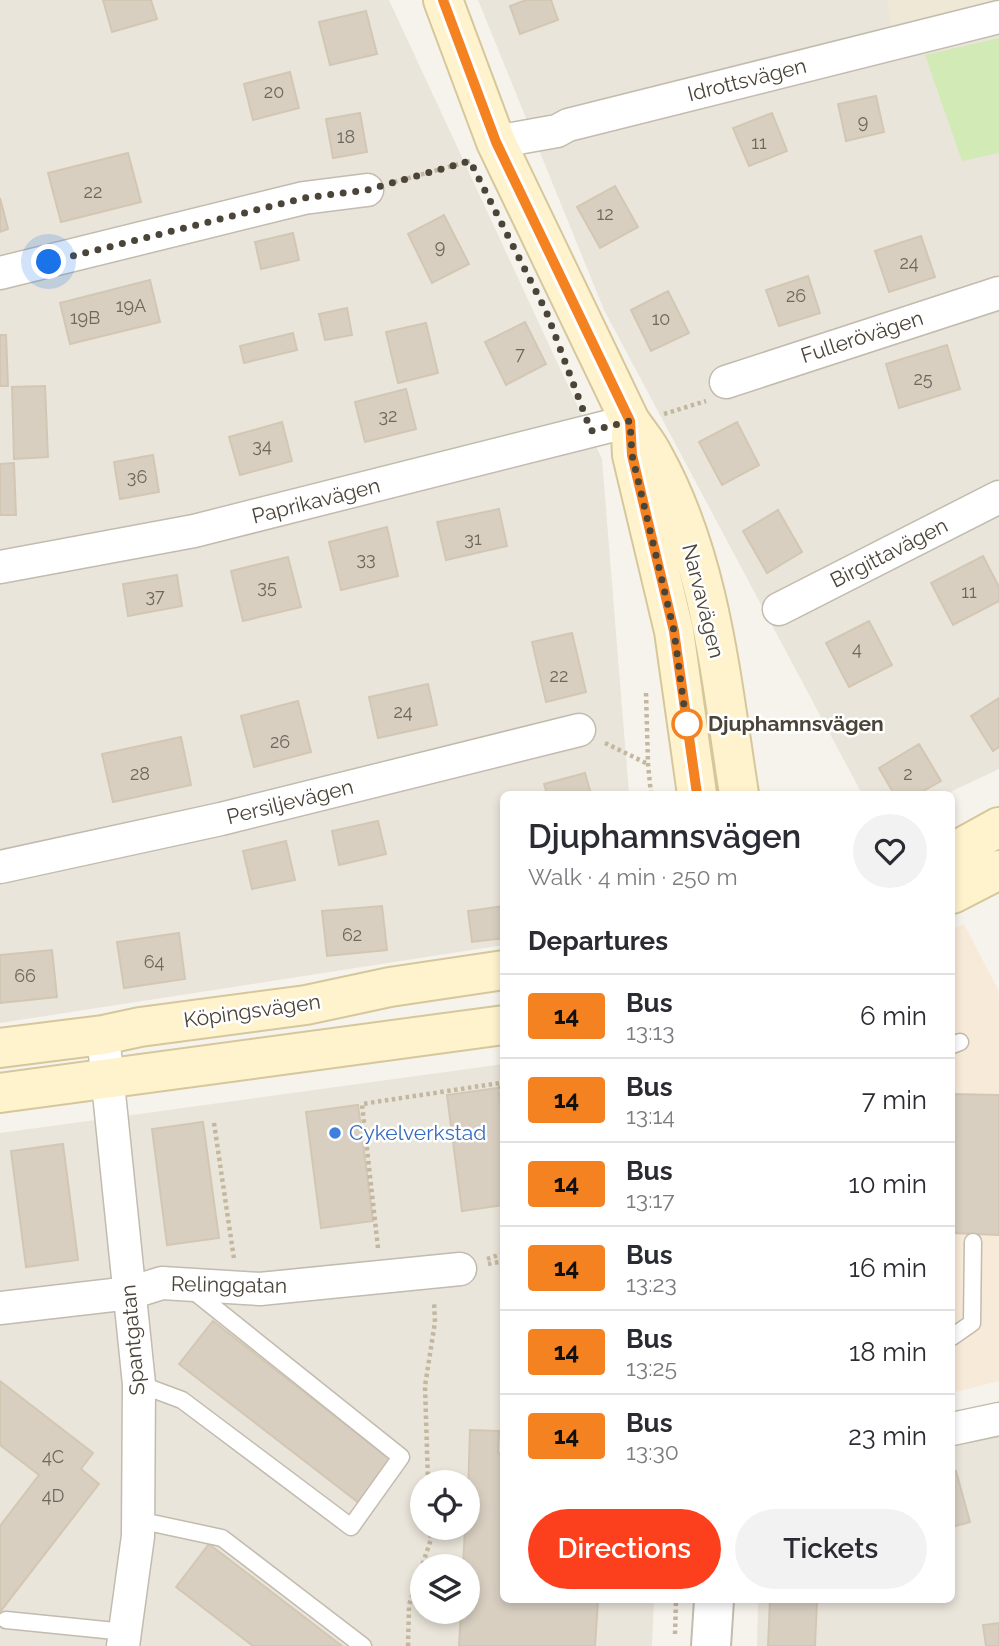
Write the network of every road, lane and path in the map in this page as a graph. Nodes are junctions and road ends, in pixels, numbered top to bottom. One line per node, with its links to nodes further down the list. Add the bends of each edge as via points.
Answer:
1 (443, 0): 3 (main road, Narvavägen)
2 (999, 17): 3 (street, Idrottsvägen, via 557,131)
3 (481, 145): 4 (path, via 470,161); 8 (main road, Narvavägen)
4 (367, 190): 5 (street, via 304,198)
5 (0, 273)
6 (999, 293): 7 (street, Fullerövägen)
7 (726, 382): 8 (path, via 715,397)
8 (630, 421): 10 (street, Paprikavägen, via 194,531); 16 (main road, Narvavägen, via 632,455 674,631); 17 (main road, Narvavägen, via 673,494 697,562 713,624)
9 (999, 498): 11 (street, Birgittavägen)
10 (0, 567)
11 (779, 609)
12 (646, 682): 14 (path)
13 (579, 730): 14 (path); 20 (street, Persiljevägen, via 221,819)
14 (648, 764): 15 (path)
15 (651, 791)
16 (697, 791)
17 (739, 791)
18 (999, 827): 19 (main road)
19 (955, 851)
20 (0, 867)
21 (999, 870): 22 (main road)
22 (955, 892)
23 (500, 971): 26 (main road, Köpingsvägen)
24 (500, 1011): 25 (main road)
25 (488, 1027): 28 (main road)
26 (103, 1035): 27 (main road, Köpingsvägen); 28 (street, Spantgatan)
27 (0, 1048)
28 (108, 1080): 30 (main road); 37 (street, Spantgatan)
29 (500, 1083): 34 (path, via 362,1104)
30 (0, 1093)
31 (214, 1123): 36 (path)
32 (973, 1242): 39 (lane, via 972,1323)
33 (447, 1271): 34 (street, Relinggatan); 43 (path, via 425,1386)
34 (382, 1277): 36 (street, Relinggatan)
35 (185, 1284): 36 (street, Relinggatan); 37 (street, Relinggatan, via 162,1283); 40 (lane, via 401,1457 351,1527 182,1400)
36 (238, 1288)
37 (130, 1293): 38 (street, Relinggatan); 40 (street, Spantgatan)
38 (0, 1308)
39 (955, 1335)
40 (139, 1384): 44 (street, Spantgatan)
41 (999, 1419): 42 (street)
42 (955, 1428)
43 (428, 1470)
44 (138, 1520): 49 (street, Spantgatan); 50 (lane, via 222,1538)
45 (430, 1540): 51 (path, via 409,1605)
46 (676, 1603): 52 (path)
47 (714, 1603): 53 (street)
48 (6, 1620): 49 (lane)
49 (124, 1639)
50 (363, 1646)
51 (408, 1646)
52 (675, 1646)
53 (712, 1646)

